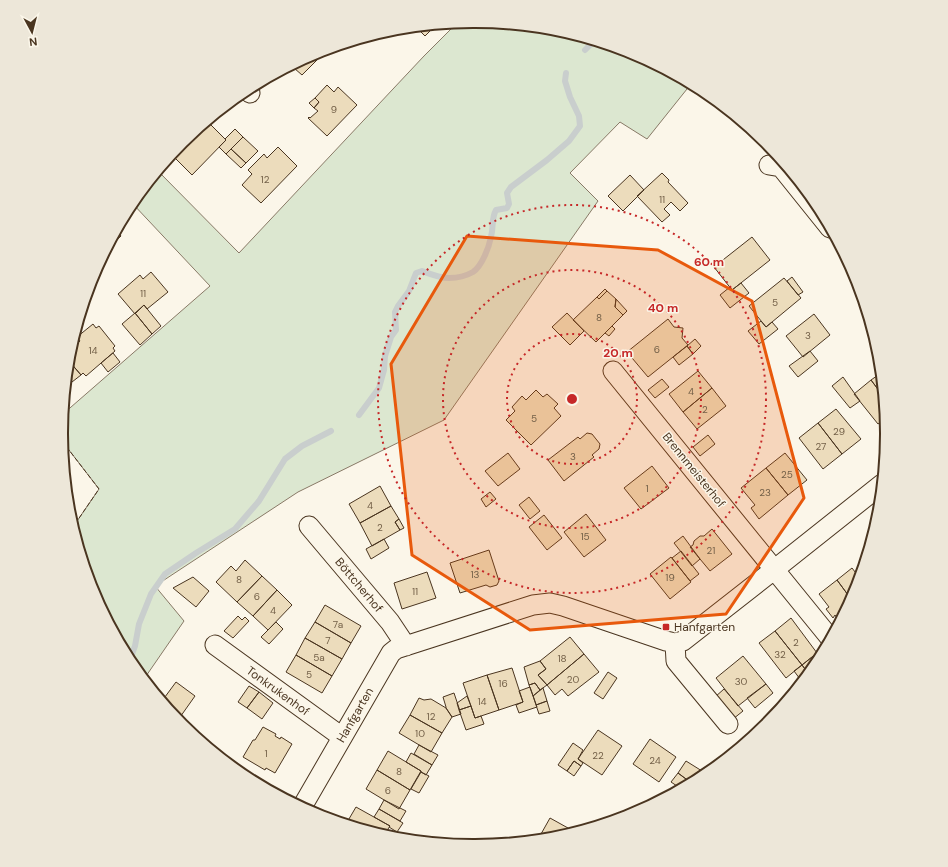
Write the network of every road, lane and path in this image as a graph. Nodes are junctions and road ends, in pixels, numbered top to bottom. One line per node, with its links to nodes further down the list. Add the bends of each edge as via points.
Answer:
1 (769, 165): 2 (street)
2 (780, 167)
3 (613, 371): 6 (street, Brennmeisterhof)
4 (876, 489): 6 (street)
5 (309, 526): 10 (street, Böttcherhof, via 390,622)
6 (775, 569): 7 (street, Brennmeisterhof); 8 (street, via 683,641)
7 (826, 634)
8 (675, 643): 10 (street, Hanfgarten, via 550,603 533,605); 11 (street, via 676,662)
9 (215, 645): 12 (street, Tonkrukenhof)
10 (406, 646): 12 (street, Hanfgarten, via 391,653)
11 (728, 724)
12 (342, 737): 13 (street, Hanfgarten)
13 (305, 802)

